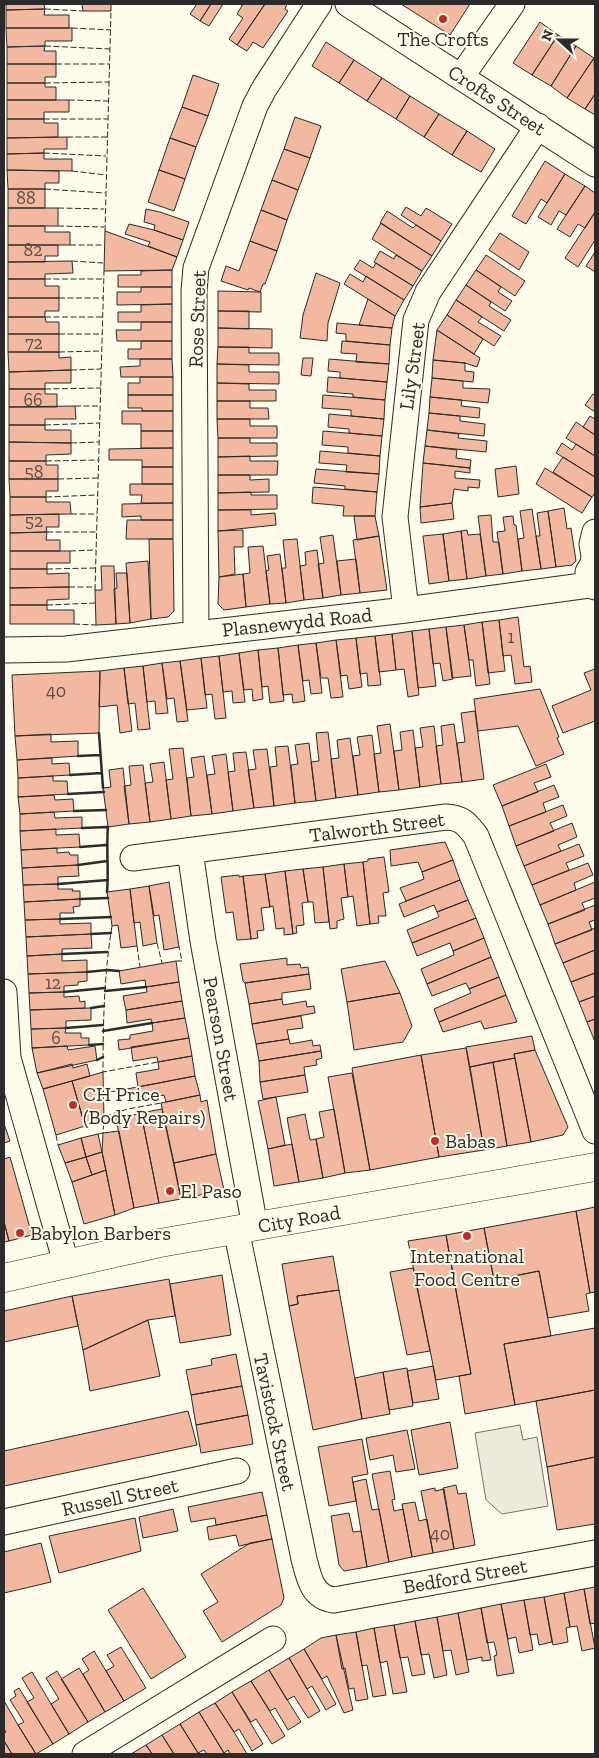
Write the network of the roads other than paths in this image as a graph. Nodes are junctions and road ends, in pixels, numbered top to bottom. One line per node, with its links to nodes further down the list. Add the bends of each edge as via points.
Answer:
1 (319, 4): 10 (street, Rose Street, via 255,106 196,268)
2 (348, 4): 4 (street, Crofts Street)
3 (512, 4): 4 (street)
4 (461, 77): 5 (street, Crofts Street)
5 (538, 126): 6 (street, Crofts Street); 9 (street, Lily Street, via 428,292 416,320 395,517)
6 (595, 164)
7 (595, 532): 8 (street, via 594,556 588,572)
8 (592, 586): 9 (street, Plasnewydd Road)
9 (406, 610): 10 (street, Plasnewydd Road)
10 (196, 633): 11 (street, Plasnewydd Road, via 66,649)
11 (4, 650)
12 (190, 852): 13 (street, Talworth Street); 15 (street, Talworth Street, via 457,817 476,836); 17 (street, Pearson Street)
13 (133, 858)
14 (4, 992): 18 (street, via 8,1058)
15 (595, 1131)
16 (595, 1167): 17 (main road, City Road)
17 (245, 1228): 18 (main road, City Road); 23 (street, Tavistock Street, via 304,1560 317,1592)
18 (66, 1263): 19 (main road, City Road)
19 (4, 1278)
20 (237, 1471): 21 (street, Russell Street)
21 (4, 1522)
22 (595, 1553): 23 (street, Bedford Street)
23 (334, 1600)
24 (273, 1639): 25 (street)
25 (85, 1754)

